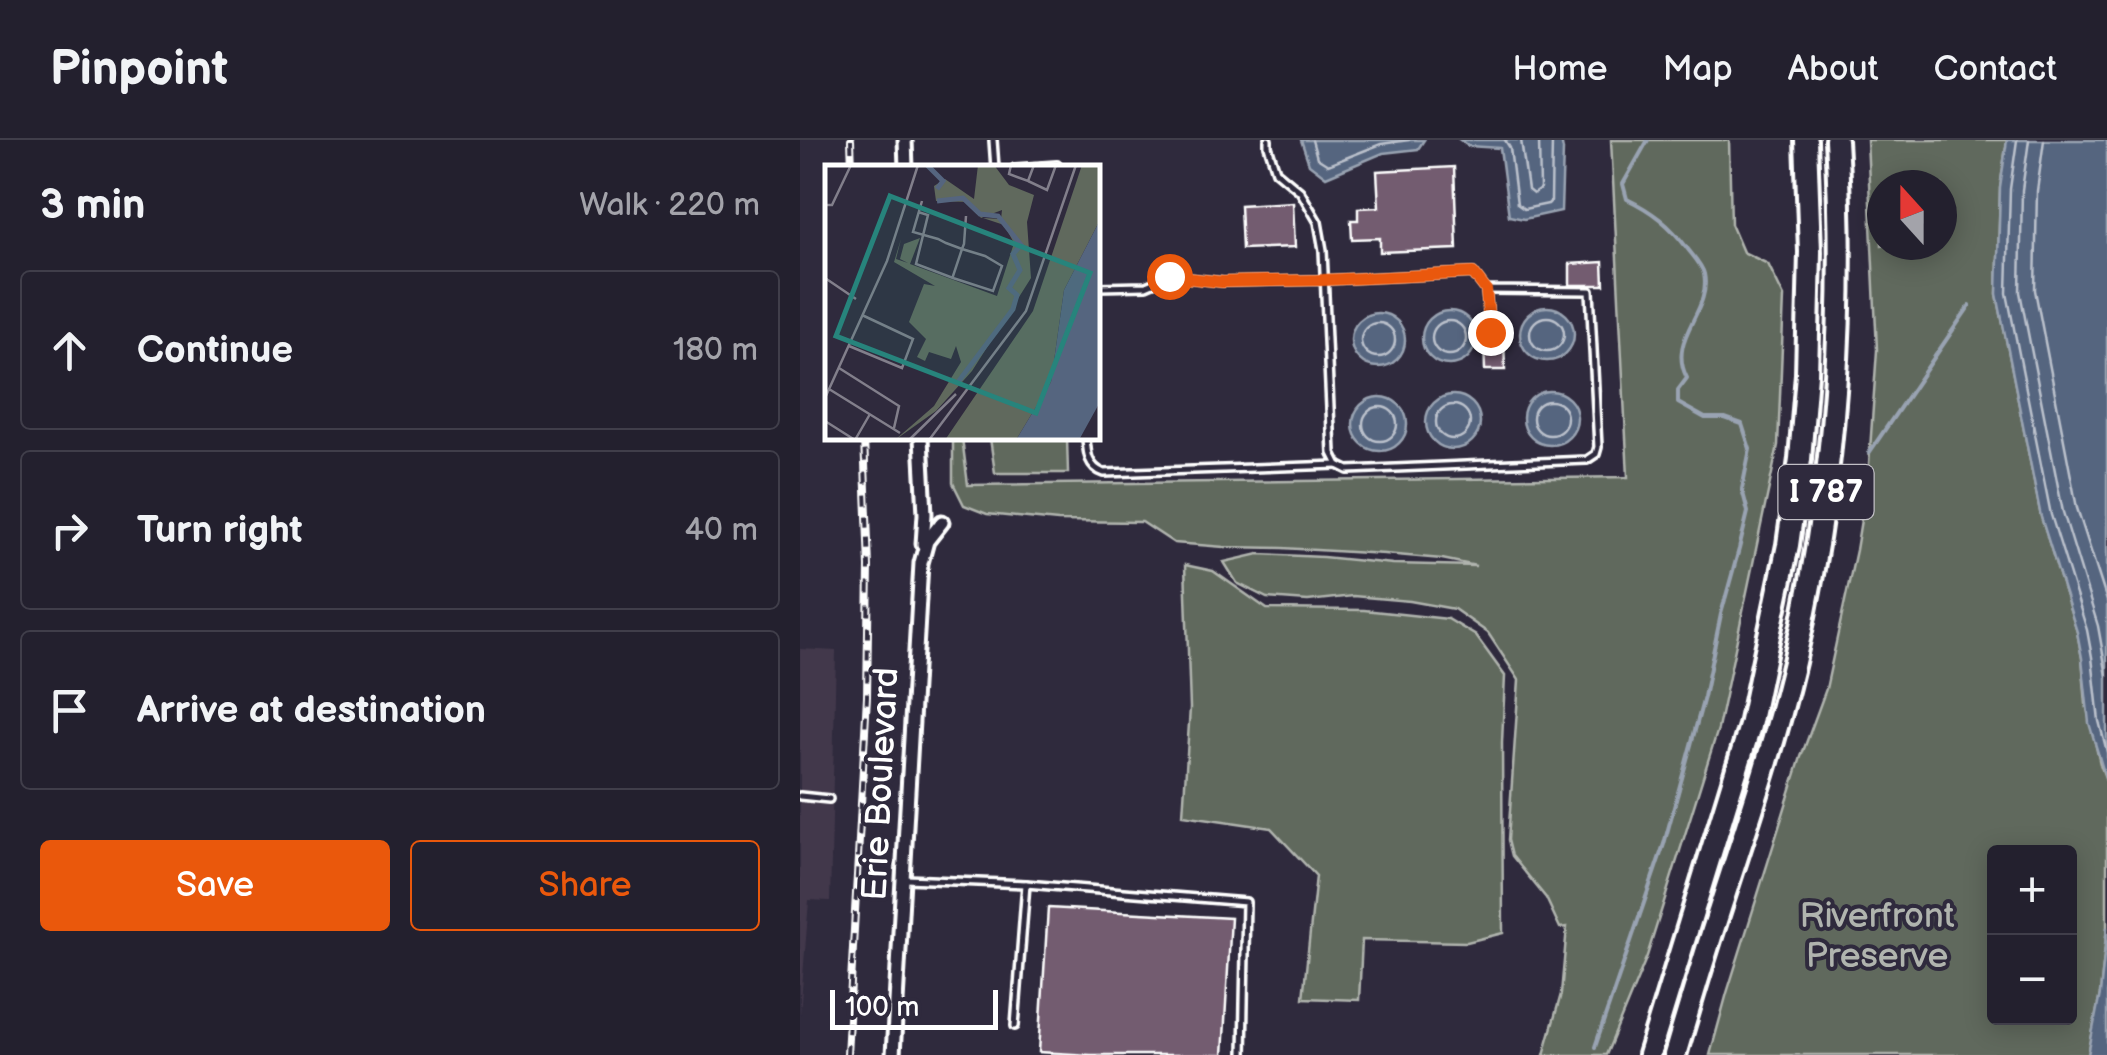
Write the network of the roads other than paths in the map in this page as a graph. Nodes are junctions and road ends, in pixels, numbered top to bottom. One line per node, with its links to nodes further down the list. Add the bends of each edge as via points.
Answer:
1 (905, 140): 6 (street)
2 (993, 140): 7 (lane)
3 (1268, 140): 8 (lane, via 1276,171 1300,191 1318,222)
4 (1806, 140): 17 (highway, I 787, via 1805,403 1788,544)
5 (1836, 140): 20 (highway, I 787, via 1842,274 1826,495 1794,665)
6 (906, 165)
7 (994, 165)
8 (1323, 280): 9 (lane, via 1169,276 1146,286); 10 (lane, via 1473,273); 14 (lane, via 1332,453)
9 (1100, 287)
10 (1486, 290): 11 (lane); 14 (lane, via 1590,291 1596,454 1587,460 1348,470)
11 (1490, 332)
12 (921, 440): 16 (street)
13 (1086, 440): 14 (lane, via 1090,462 1104,472)
14 (1338, 465)
15 (942, 522): 16 (street, Erie Boulevard)
16 (921, 563): 21 (street, Erie Boulevard)
17 (1762, 666): 26 (highway); 27 (highway, I 787, via 1750,726)
18 (800, 796): 19 (lane)
19 (829, 799)
20 (1744, 834): 28 (highway, I 787); 29 (highway, via 1724,936)
21 (903, 878): 22 (lane); 24 (street, Erie Boulevard)
22 (1026, 884): 23 (lane); 25 (lane, via 1246,902)
23 (1015, 1026)
24 (893, 1055)
25 (1243, 1055)
26 (1634, 1055)
27 (1650, 1055)
28 (1675, 1055)
29 (1689, 1055)

